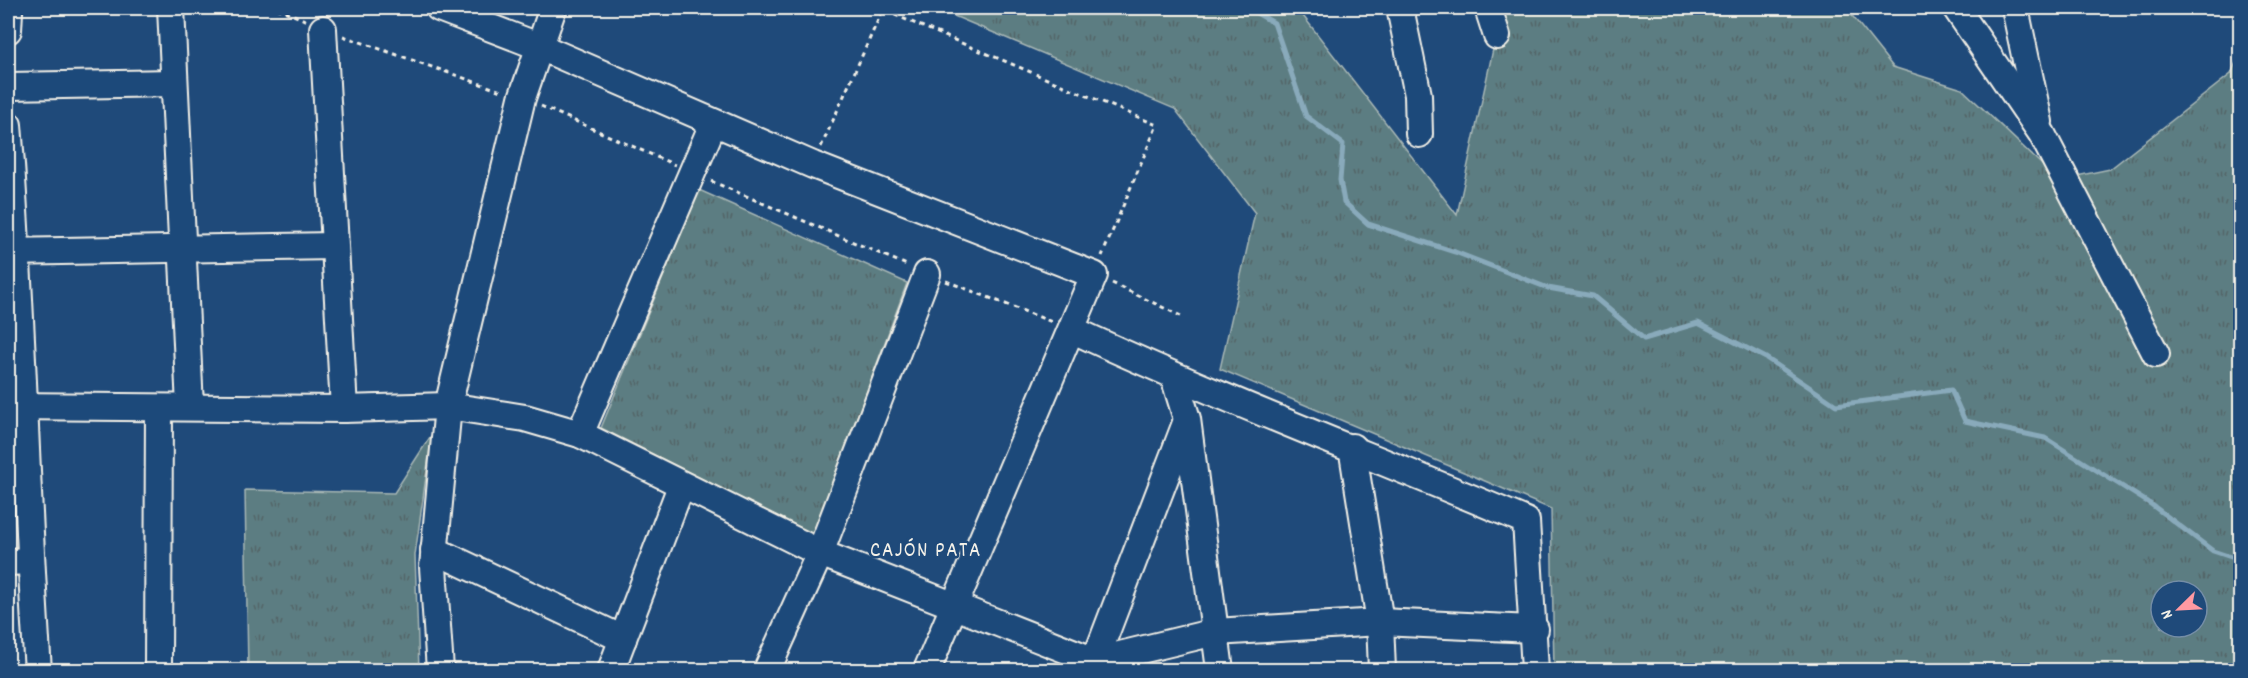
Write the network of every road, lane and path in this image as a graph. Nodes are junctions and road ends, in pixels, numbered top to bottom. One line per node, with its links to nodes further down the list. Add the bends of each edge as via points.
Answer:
1 (171, 8): 13 (street)
2 (439, 8): 12 (street)
3 (553, 8): 12 (street)
4 (878, 8): 9 (path)
5 (1400, 8): 17 (street, via 1418,95)
6 (1488, 8): 11 (street)
7 (1956, 8): 18 (street)
8 (2015, 8): 18 (street)
9 (883, 9): 19 (path); 24 (path, via 1157,125)
10 (323, 29): 20 (street)
11 (1497, 36)
12 (538, 46): 15 (street); 30 (street)
13 (174, 83): 14 (street); 21 (street)
14 (8, 86)
15 (713, 124): 19 (street); 35 (street)
16 (8, 125): 22 (street)
17 (1419, 134)
18 (2042, 135): 27 (street)
19 (813, 165): 24 (street)
20 (334, 246): 21 (street); 33 (street)
21 (181, 249): 22 (street); 31 (street)
22 (13, 252): 29 (street)
23 (927, 274): 39 (street)
24 (1094, 275): 25 (path); 26 (street)
25 (1183, 317)
26 (1073, 330): 28 (street); 41 (street)
27 (2156, 354)
28 (1174, 377): 34 (street); 36 (street)
29 (15, 405): 32 (street); 40 (street)
30 (448, 406): 33 (street); 35 (street, via 525,418); 38 (street)
31 (190, 407): 32 (street); 33 (street)
32 (159, 408): 48 (street)
33 (344, 409)
34 (1187, 420): 44 (street); 46 (street)
35 (580, 434): 37 (street)
36 (1352, 447): 42 (street); 43 (street, via 1526,521)
37 (681, 486): 39 (street); 45 (street)
38 (434, 550): 45 (street); 49 (street)
39 (820, 553): 41 (street); 51 (street)
40 (19, 562): 47 (street)
41 (954, 603): 46 (street); 52 (street)
42 (1380, 621): 43 (street); 44 (street); 54 (street)
43 (1535, 629): 55 (street)
44 (1215, 632): 46 (street); 53 (street)
45 (623, 639): 50 (street)
46 (1095, 666)
47 (38, 670)
48 (158, 670)
49 (440, 670)
50 (611, 670)
51 (767, 670)
52 (927, 670)
53 (1220, 670)
54 (1382, 670)
55 (1535, 670)

